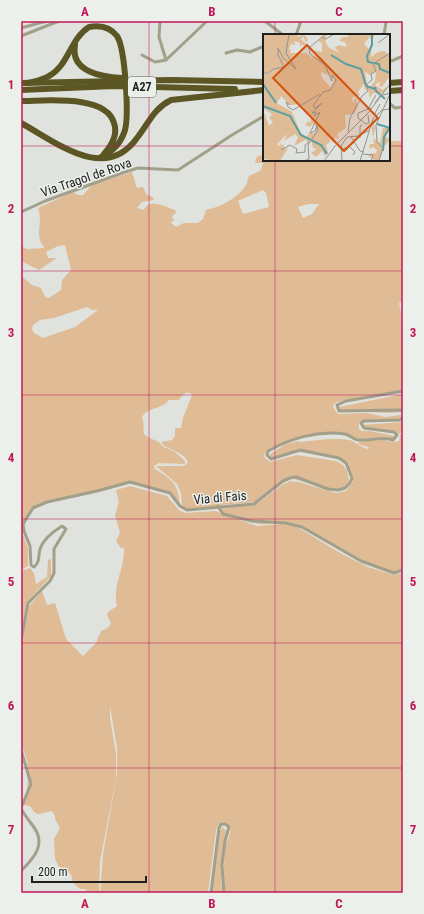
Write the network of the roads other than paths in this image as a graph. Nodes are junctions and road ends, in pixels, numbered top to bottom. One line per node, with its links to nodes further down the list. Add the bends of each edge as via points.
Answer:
1 (47, 21): 9 (street)
2 (59, 21): 13 (street)
3 (160, 21): 19 (street, via 159,37)
4 (207, 21): 19 (street)
5 (265, 21): 10 (street)
6 (301, 21): 11 (street)
7 (385, 21): 8 (street); 12 (street)
8 (403, 21)
9 (21, 28)
10 (282, 34)
11 (296, 34)
12 (384, 34)
13 (21, 36)
14 (77, 40): 21 (highway, A27, via 74,50 76,60 86,70 105,76); 26 (highway, A27, via 57,71 44,79); 37 (highway, A27, via 89,27 101,26 112,31 121,45 126,97 124,133 112,151)
15 (263, 46): 16 (street, via 250,52 237,50)
16 (226, 53)
17 (142, 55): 19 (street, via 155,62)
18 (403, 56): 20 (street)
19 (166, 60)
20 (390, 62)
21 (171, 80): 22 (highway, A27); 26 (highway, A27)
22 (263, 82)
23 (390, 82): 24 (highway)
24 (403, 82)
25 (21, 83): 26 (highway, A27)
26 (28, 83)
27 (21, 90): 28 (highway, A27, via 114,86)
28 (263, 90)
29 (263, 90): 37 (highway, A27, via 171,100 162,104 151,116 127,150 110,158)
30 (403, 90): 31 (highway)
31 (390, 91)
32 (21, 101): 37 (highway, via 84,102 104,108 113,118 116,132 110,147)
33 (390, 104): 34 (street, via 395,108)
34 (403, 107)
35 (263, 117): 38 (street, Via Tragol de Rova, via 178,170 138,168)
36 (21, 123): 37 (highway, A27, via 79,154)
37 (98, 159)
38 (21, 212)
39 (403, 391): 40 (street, via 346,401 337,405 339,411 344,412)
40 (403, 412)
41 (403, 418): 42 (street, Via di Fais, via 361,423 364,428 394,432 397,436 393,440 374,437 359,440 347,434 329,434 297,437 268,451 267,455 271,459 300,450 340,458 350,471 350,483 345,488 328,489 290,478 282,481 254,504)
42 (218, 506): 43 (street, via 223,514 252,521 302,527 361,561 394,573); 44 (street, Via di Fais, via 187,510 180,506 170,493 130,482 98,492 47,502 33,508 23,524 30,546 31,566 37,564 45,540 62,526 66,529 54,549 54,573 50,581 28,603)
43 (403, 570)
44 (21, 641)
45 (21, 750): 46 (street, via 31,784 21,808 40,838 39,848)
46 (21, 871)
47 (211, 893): 48 (street, via 219,828 221,824 225,824 229,827 222,865)
48 (224, 893)

